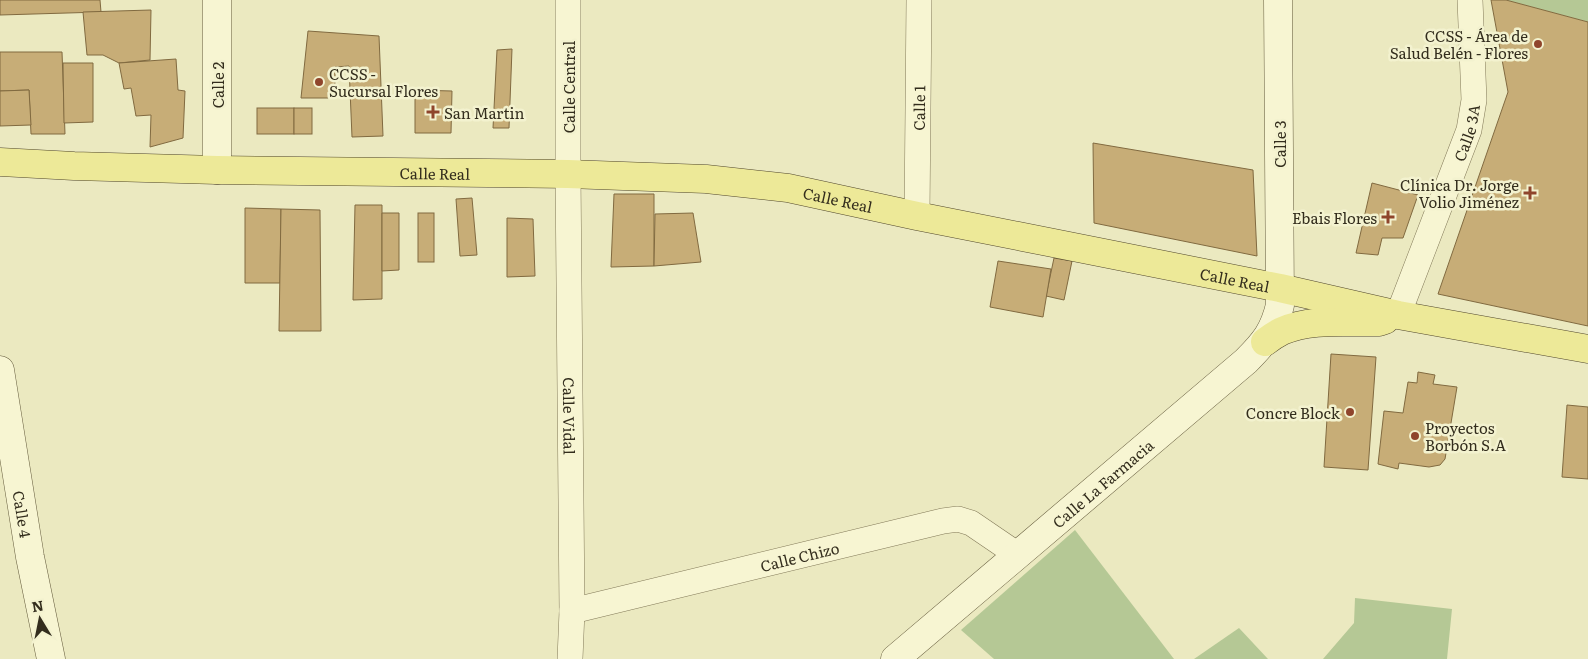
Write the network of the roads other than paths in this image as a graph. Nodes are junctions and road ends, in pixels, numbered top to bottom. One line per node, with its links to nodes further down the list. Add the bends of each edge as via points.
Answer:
1 (217, 0): 8 (main road, Calle 2)
2 (568, 0): 9 (street, Calle Central)
3 (919, 0): 11 (street, Calle 1)
4 (1278, 0): 12 (main road, Calle 3)
5 (1470, 0): 13 (street, Calle 3A, via 1474,100 1469,130)
6 (0, 162): 7 (main road, Calle Real)
7 (74, 166): 8 (main road, Calle Real); 10 (main road, Calle Real)
8 (217, 170): 9 (main road, Calle Real)
9 (568, 174): 11 (main road, Calle Real, via 706,179 788,188); 18 (street, Calle Vidal)
10 (0, 176)
11 (917, 216): 12 (main road, Calle Real)
12 (1280, 288): 13 (main road, Calle Real); 14 (main road, Calle La Farmacia, via 1276,320)
13 (1398, 315): 14 (main road, via 1379,322 1324,322 1298,326); 15 (main road, Calle Real)
14 (1265, 342): 17 (main road, Calle La Farmacia)
15 (1588, 349)
16 (0, 370): 19 (main road, Calle 4, via 30,557)
17 (1018, 554): 18 (street, Calle Chizo, via 971,523 958,519 943,520); 21 (main road, Calle La Farmacia)
18 (572, 611): 20 (street, Calle Vidal)
19 (51, 659)
20 (570, 659)
21 (895, 659)

